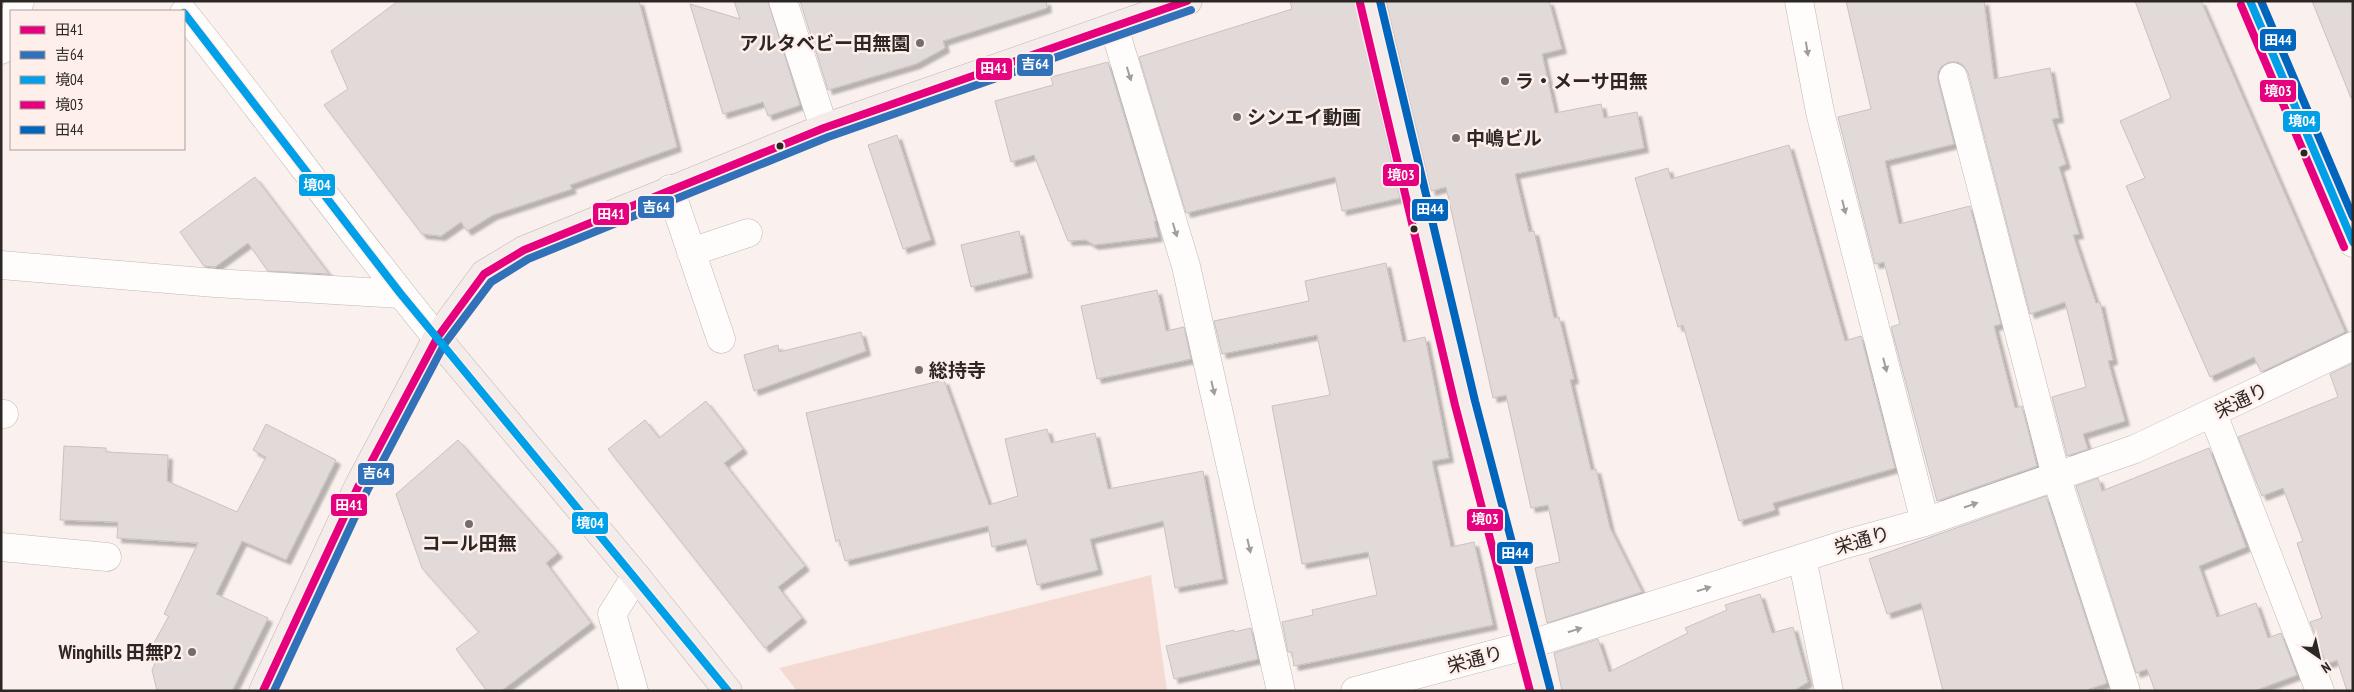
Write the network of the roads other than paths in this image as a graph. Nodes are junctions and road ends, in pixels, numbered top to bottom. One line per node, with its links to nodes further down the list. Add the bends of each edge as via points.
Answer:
1 (783, 1): 11 (street)
2 (1370, 1): 28 (main road, via 1465,403)
3 (1799, 1): 23 (street, one-way to 23, via 1820,112)
4 (2250, 1): 14 (street)
5 (1179, 3): 8 (main road)
6 (185, 14): 17 (street)
7 (10, 27): 9 (street)
8 (1114, 27): 11 (main road); 32 (street, one-way to 32, via 1186,266)
9 (1, 50)
10 (1952, 77): 22 (street)
11 (824, 128): 12 (main road)
12 (670, 189): 15 (street); 18 (main road, via 524,250 484,274)
13 (748, 233): 15 (street)
14 (2353, 243)
15 (691, 252): 19 (street, via 694,281)
16 (1, 265): 17 (street, via 214,283)
17 (400, 294): 18 (street)
18 (437, 338): 27 (main road); 29 (main road, via 358,487)
19 (721, 339)
20 (2353, 346): 21 (street, 栄通り)
21 (2213, 414): 22 (street, 栄通り, via 2135,449); 37 (street)
22 (2056, 476): 23 (street, 栄通り, one-way to 22); 36 (street)
23 (1925, 522): 26 (street, 栄通り)
24 (1, 547): 25 (street)
25 (107, 557)
26 (1802, 558): 28 (street, 栄通り, one-way to 26); 35 (street)
27 (636, 576): 30 (street, via 612,614); 31 (main road)
28 (1528, 645): 33 (street, 栄通り); 34 (main road)
29 (263, 691)
30 (634, 691)
31 (728, 691)
32 (1281, 691)
33 (1355, 691)
34 (1540, 691)
35 (1829, 691)
36 (2126, 691)
37 (2320, 691)

